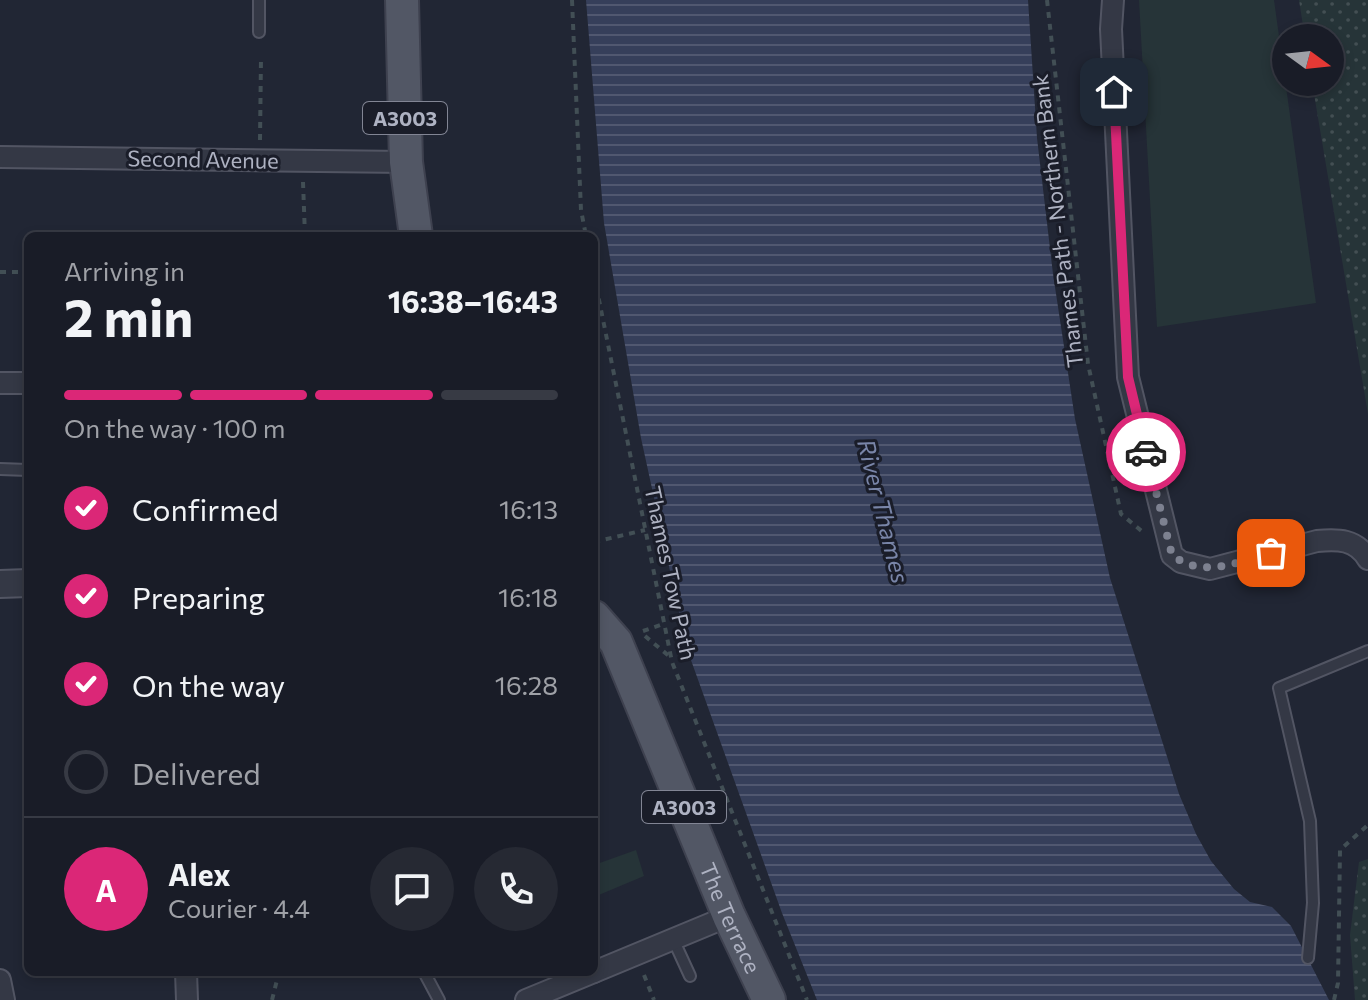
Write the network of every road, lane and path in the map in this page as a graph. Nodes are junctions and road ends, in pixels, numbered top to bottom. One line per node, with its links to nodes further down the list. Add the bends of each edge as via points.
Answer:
1 (259, 0): 6 (lane)
2 (402, 0): 11 (main road, A3003)
3 (572, 0): 14 (path)
4 (1047, 0): 24 (path, Thames Path - Northern Bank, via 1088,364 1121,514)
5 (1113, 0): 24 (street, via 1128,377)
6 (259, 32)
7 (261, 58): 9 (path)
8 (0, 157): 9 (street, Second Avenue)
9 (260, 160): 10 (street, Second Avenue)
10 (302, 160): 11 (street, Second Avenue); 12 (path)
11 (406, 162): 13 (main road, A3003)
12 (305, 232)
13 (415, 232)
14 (585, 232)
15 (0, 272): 16 (path)
16 (24, 272)
17 (598, 295): 22 (path, Thames Tow Path)
18 (0, 383): 19 (street)
19 (24, 383)
20 (0, 469): 21 (lane)
21 (24, 470)
22 (645, 530): 23 (path); 29 (path, Thames Tow Path)
23 (598, 541)
24 (1172, 555): 25 (street, via 1210,569 1332,540 1349,541)
25 (1368, 559)
26 (24, 583): 27 (street)
27 (0, 584)
28 (598, 622): 33 (main road, The Terrace / A3003, via 616,642)
29 (663, 624): 31 (path, Thames Tow Path); 31 (path, via 640,632)
30 (1368, 651): 35 (lane, via 1279,688 1310,821 1313,903)
31 (670, 657): 49 (path, Thames Tow Path)
32 (1368, 825): 50 (path, via 1344,843 1339,855)
33 (729, 916): 34 (street); 48 (main road, The Terrace / A3003)
34 (673, 939): 36 (street); 41 (lane)
35 (1308, 958)
36 (598, 970)
37 (186, 976): 44 (street)
38 (278, 976): 45 (path)
39 (426, 976): 46 (lane)
40 (584, 976): 47 (street)
41 (690, 976)
42 (0, 980): 43 (street)
43 (4, 1000)
44 (187, 1000)
45 (272, 1000)
46 (439, 1000)
47 (526, 1000)
48 (769, 1000)
49 (807, 1000)
50 (1334, 1000)

